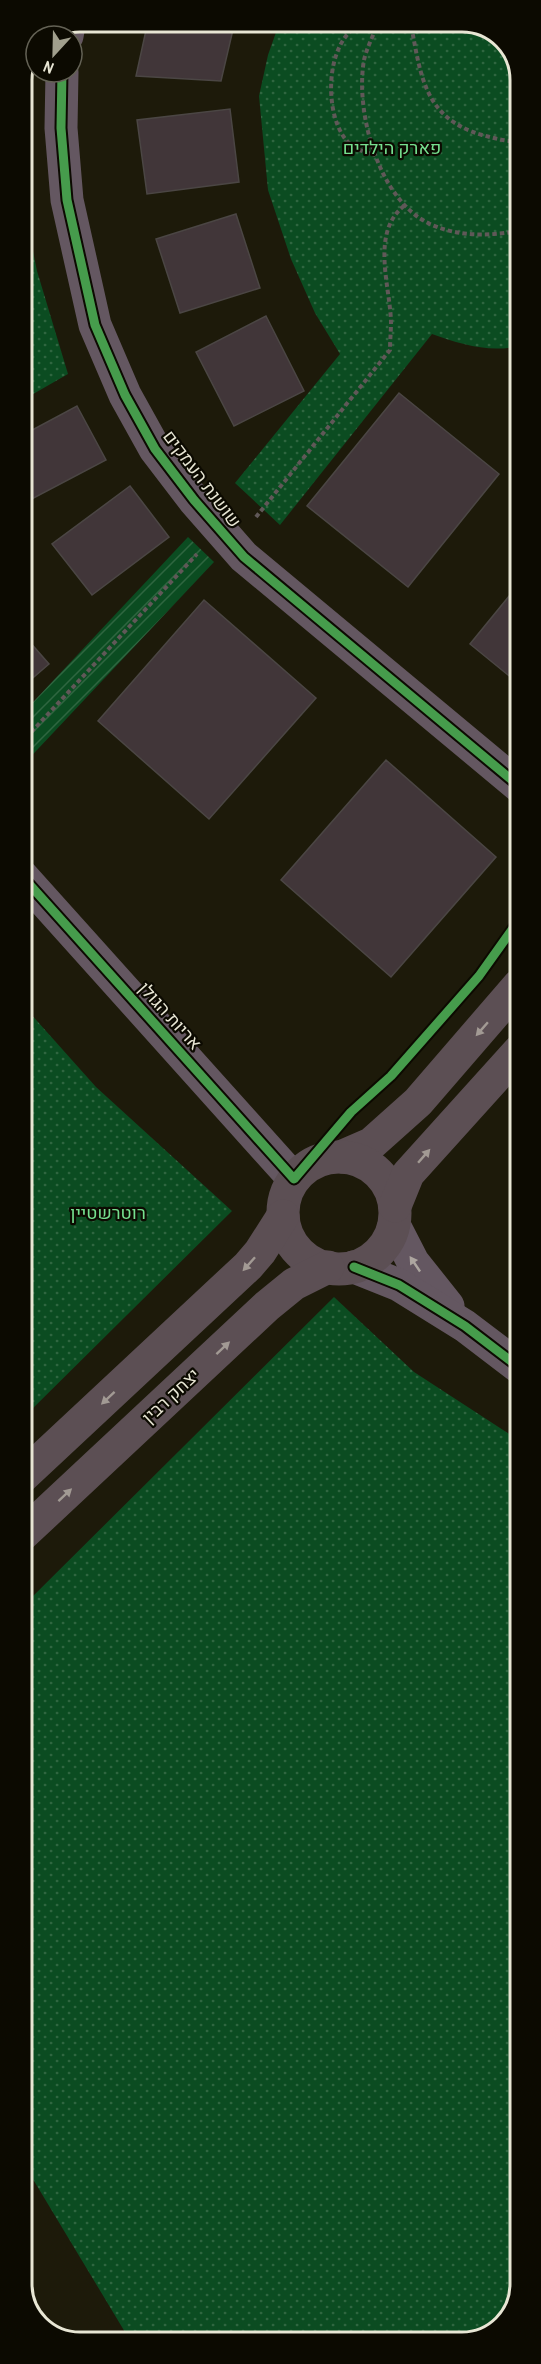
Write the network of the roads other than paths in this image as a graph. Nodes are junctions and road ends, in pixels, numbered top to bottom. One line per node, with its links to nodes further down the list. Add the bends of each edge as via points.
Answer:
1 (62, 84): 2 (street, שושנת העמקים, via 67,200 95,325 125,394 156,449 226,538 309,613)
2 (510, 779)
3 (32, 887): 7 (street, אריות הגולן)
4 (510, 995): 6 (main road, one-way to 6, via 418,1102 371,1144)
5 (510, 1061): 9 (main road, one-way to 5, via 408,1174)
6 (341, 1157): 7 (main road, via 321,1159); 9 (main road, via 360,1161 377,1171 389,1187)
7 (294, 1179): 8 (main road, via 285,1197)
8 (283, 1216): 10 (main road, via 287,1235 299,1253 315,1264); 13 (main road, one-way to 13, via 248,1266)
9 (395, 1216): 10 (main road, via 387,1244 372,1259); 11 (street, one-way to 9, via 413,1262)
10 (341, 1267): 11 (street, via 399,1285); 14 (main road, יצחק רבין, one-way to 10, via 267,1306 294,1284)
11 (465, 1326): 12 (street)
12 (510, 1360)
13 (32, 1469)
14 (32, 1526)

